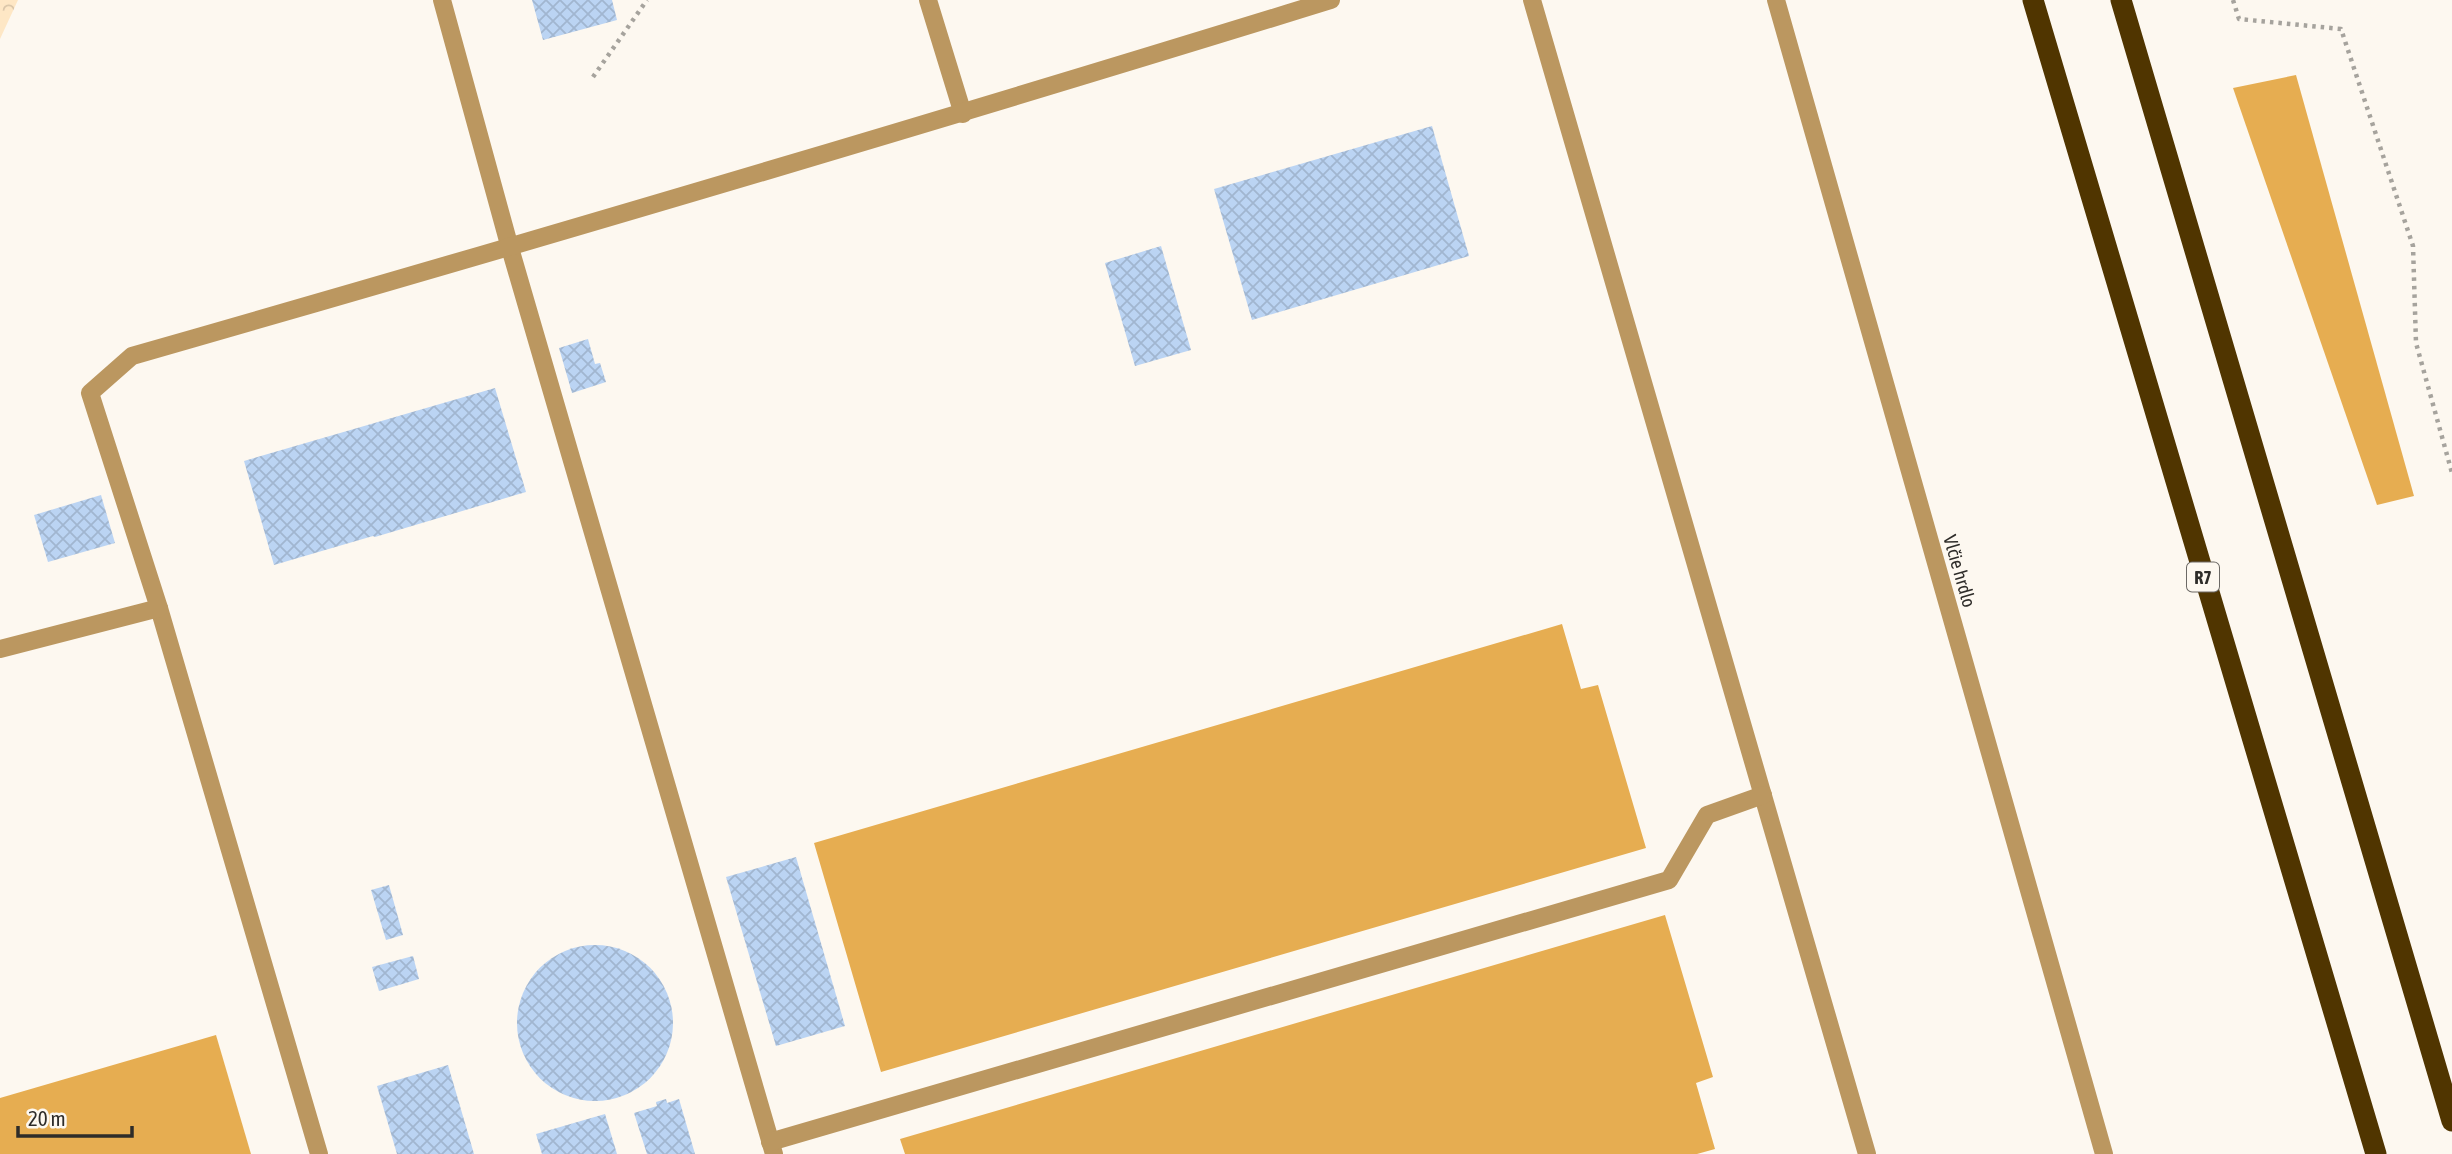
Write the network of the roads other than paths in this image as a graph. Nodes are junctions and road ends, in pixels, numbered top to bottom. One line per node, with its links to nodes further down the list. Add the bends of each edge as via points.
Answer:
1 (442, 0): 9 (street)
2 (928, 0): 8 (street)
3 (1332, 0): 8 (street)
4 (1532, 0): 12 (street)
5 (1776, 0): 17 (street, Vlčie hrdlo)
6 (2033, 0): 18 (highway, R7)
7 (2121, 0): 13 (highway)
8 (963, 114): 9 (street)
9 (510, 248): 10 (street, via 132,356 90,393); 14 (street)
10 (159, 608): 11 (street); 15 (street)
11 (0, 649)
12 (1763, 795): 14 (street, via 1707,815 1669,880); 16 (street)
13 (2452, 1121)
14 (772, 1148)
15 (319, 1154)
16 (1867, 1154)
17 (2104, 1154)
18 (2376, 1154)

